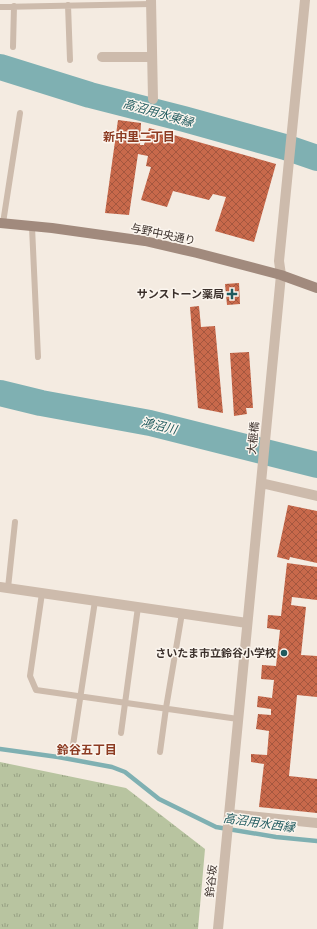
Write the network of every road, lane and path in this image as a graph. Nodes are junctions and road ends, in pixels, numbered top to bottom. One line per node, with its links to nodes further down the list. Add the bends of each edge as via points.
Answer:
1 (305, 0): 14 (street, 大榧橋, via 279,261)
2 (151, 2): 5 (lane); 8 (street)
3 (0, 6): 4 (lane)
4 (14, 6): 5 (lane); 6 (lane)
5 (68, 6): 9 (lane)
6 (13, 47)
7 (102, 57): 8 (street)
8 (152, 57): 10 (street)
9 (70, 60)
10 (153, 99)
11 (20, 112): 12 (lane)
12 (1, 223): 13 (street, 与野中央通り)
13 (32, 226): 14 (street, 与野中央通り, via 145,241); 16 (lane)
14 (281, 275): 15 (street, 与野中央通り); 17 (street, 大榧橋)
15 (317, 288)
16 (38, 357)
17 (261, 482): 18 (street); 25 (street, 大榧橋)
18 (317, 496)
19 (15, 522): 20 (lane)
20 (4, 588): 21 (street)
21 (42, 593): 22 (street); 26 (lane, via 30,676 36,690)
22 (95, 601): 23 (street); 26 (lane)
23 (138, 607): 24 (street); 27 (lane)
24 (182, 613): 25 (street); 28 (lane)
25 (248, 623): 29 (street, 鈴谷坂)
26 (80, 696): 27 (lane); 31 (lane)
27 (125, 703): 28 (lane); 30 (lane)
28 (166, 708): 29 (lane); 32 (lane)
29 (238, 719): 33 (street, 鈴谷坂)
30 (121, 733)
31 (73, 745)
32 (160, 752)
33 (229, 818): 34 (street); 35 (street, 鈴谷坂)
34 (317, 824)
35 (218, 929)

